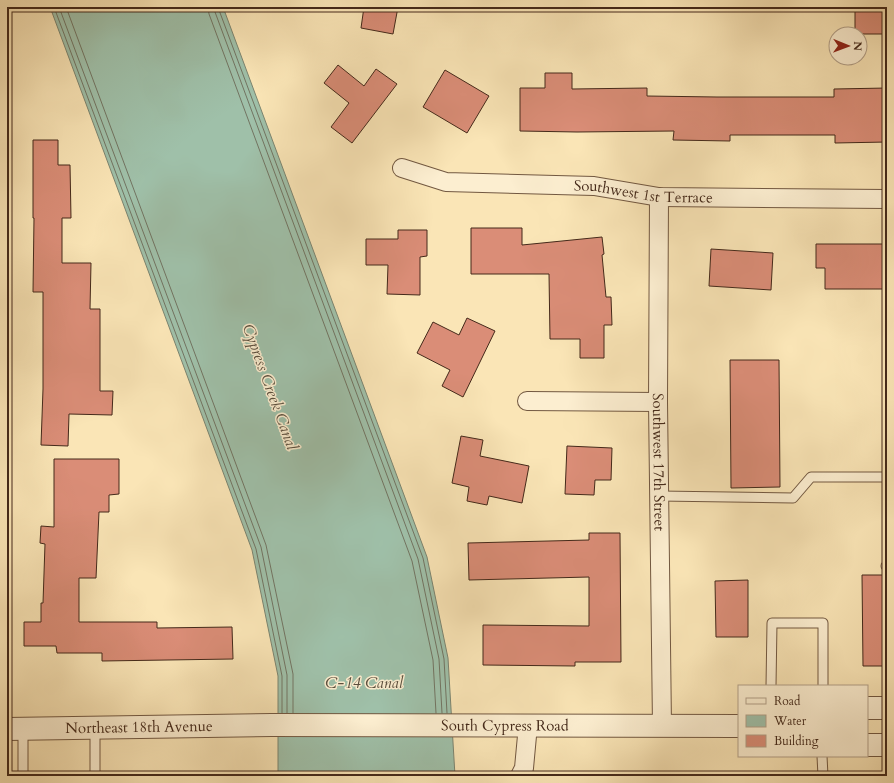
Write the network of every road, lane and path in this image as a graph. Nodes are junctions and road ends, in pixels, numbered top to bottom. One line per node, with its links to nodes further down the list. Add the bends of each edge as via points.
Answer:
1 (402, 168): 2 (street, Southwest 1st Terrace, via 446,182 594,186)
2 (659, 197): 3 (street, Southwest 1st Terrace); 5 (street, Southwest 17th Street)
3 (887, 199)
4 (527, 401): 5 (street)
5 (658, 402): 7 (street, Southwest 17th Street)
6 (887, 476): 7 (lane, via 811,477 793,498)
7 (659, 496): 14 (street, Southwest 17th Street)
8 (771, 685): 9 (lane, via 772,623 823,624)
9 (822, 685)
10 (868, 708): 11 (street)
11 (887, 708)
12 (272, 725): 13 (street, South Cypress Road); 16 (street, Northeast 18th Avenue)
13 (528, 725): 14 (street, South Cypress Road); 23 (street, via 524,768)
14 (662, 726): 15 (street, South Cypress Road)
15 (738, 726)
16 (95, 728): 17 (street, Northeast 18th Avenue); 22 (lane)
17 (15, 729): 21 (lane)
18 (868, 745): 19 (street)
19 (887, 745)
20 (822, 757): 24 (lane)
21 (23, 776)
22 (94, 776)
23 (520, 776)
24 (823, 776)

